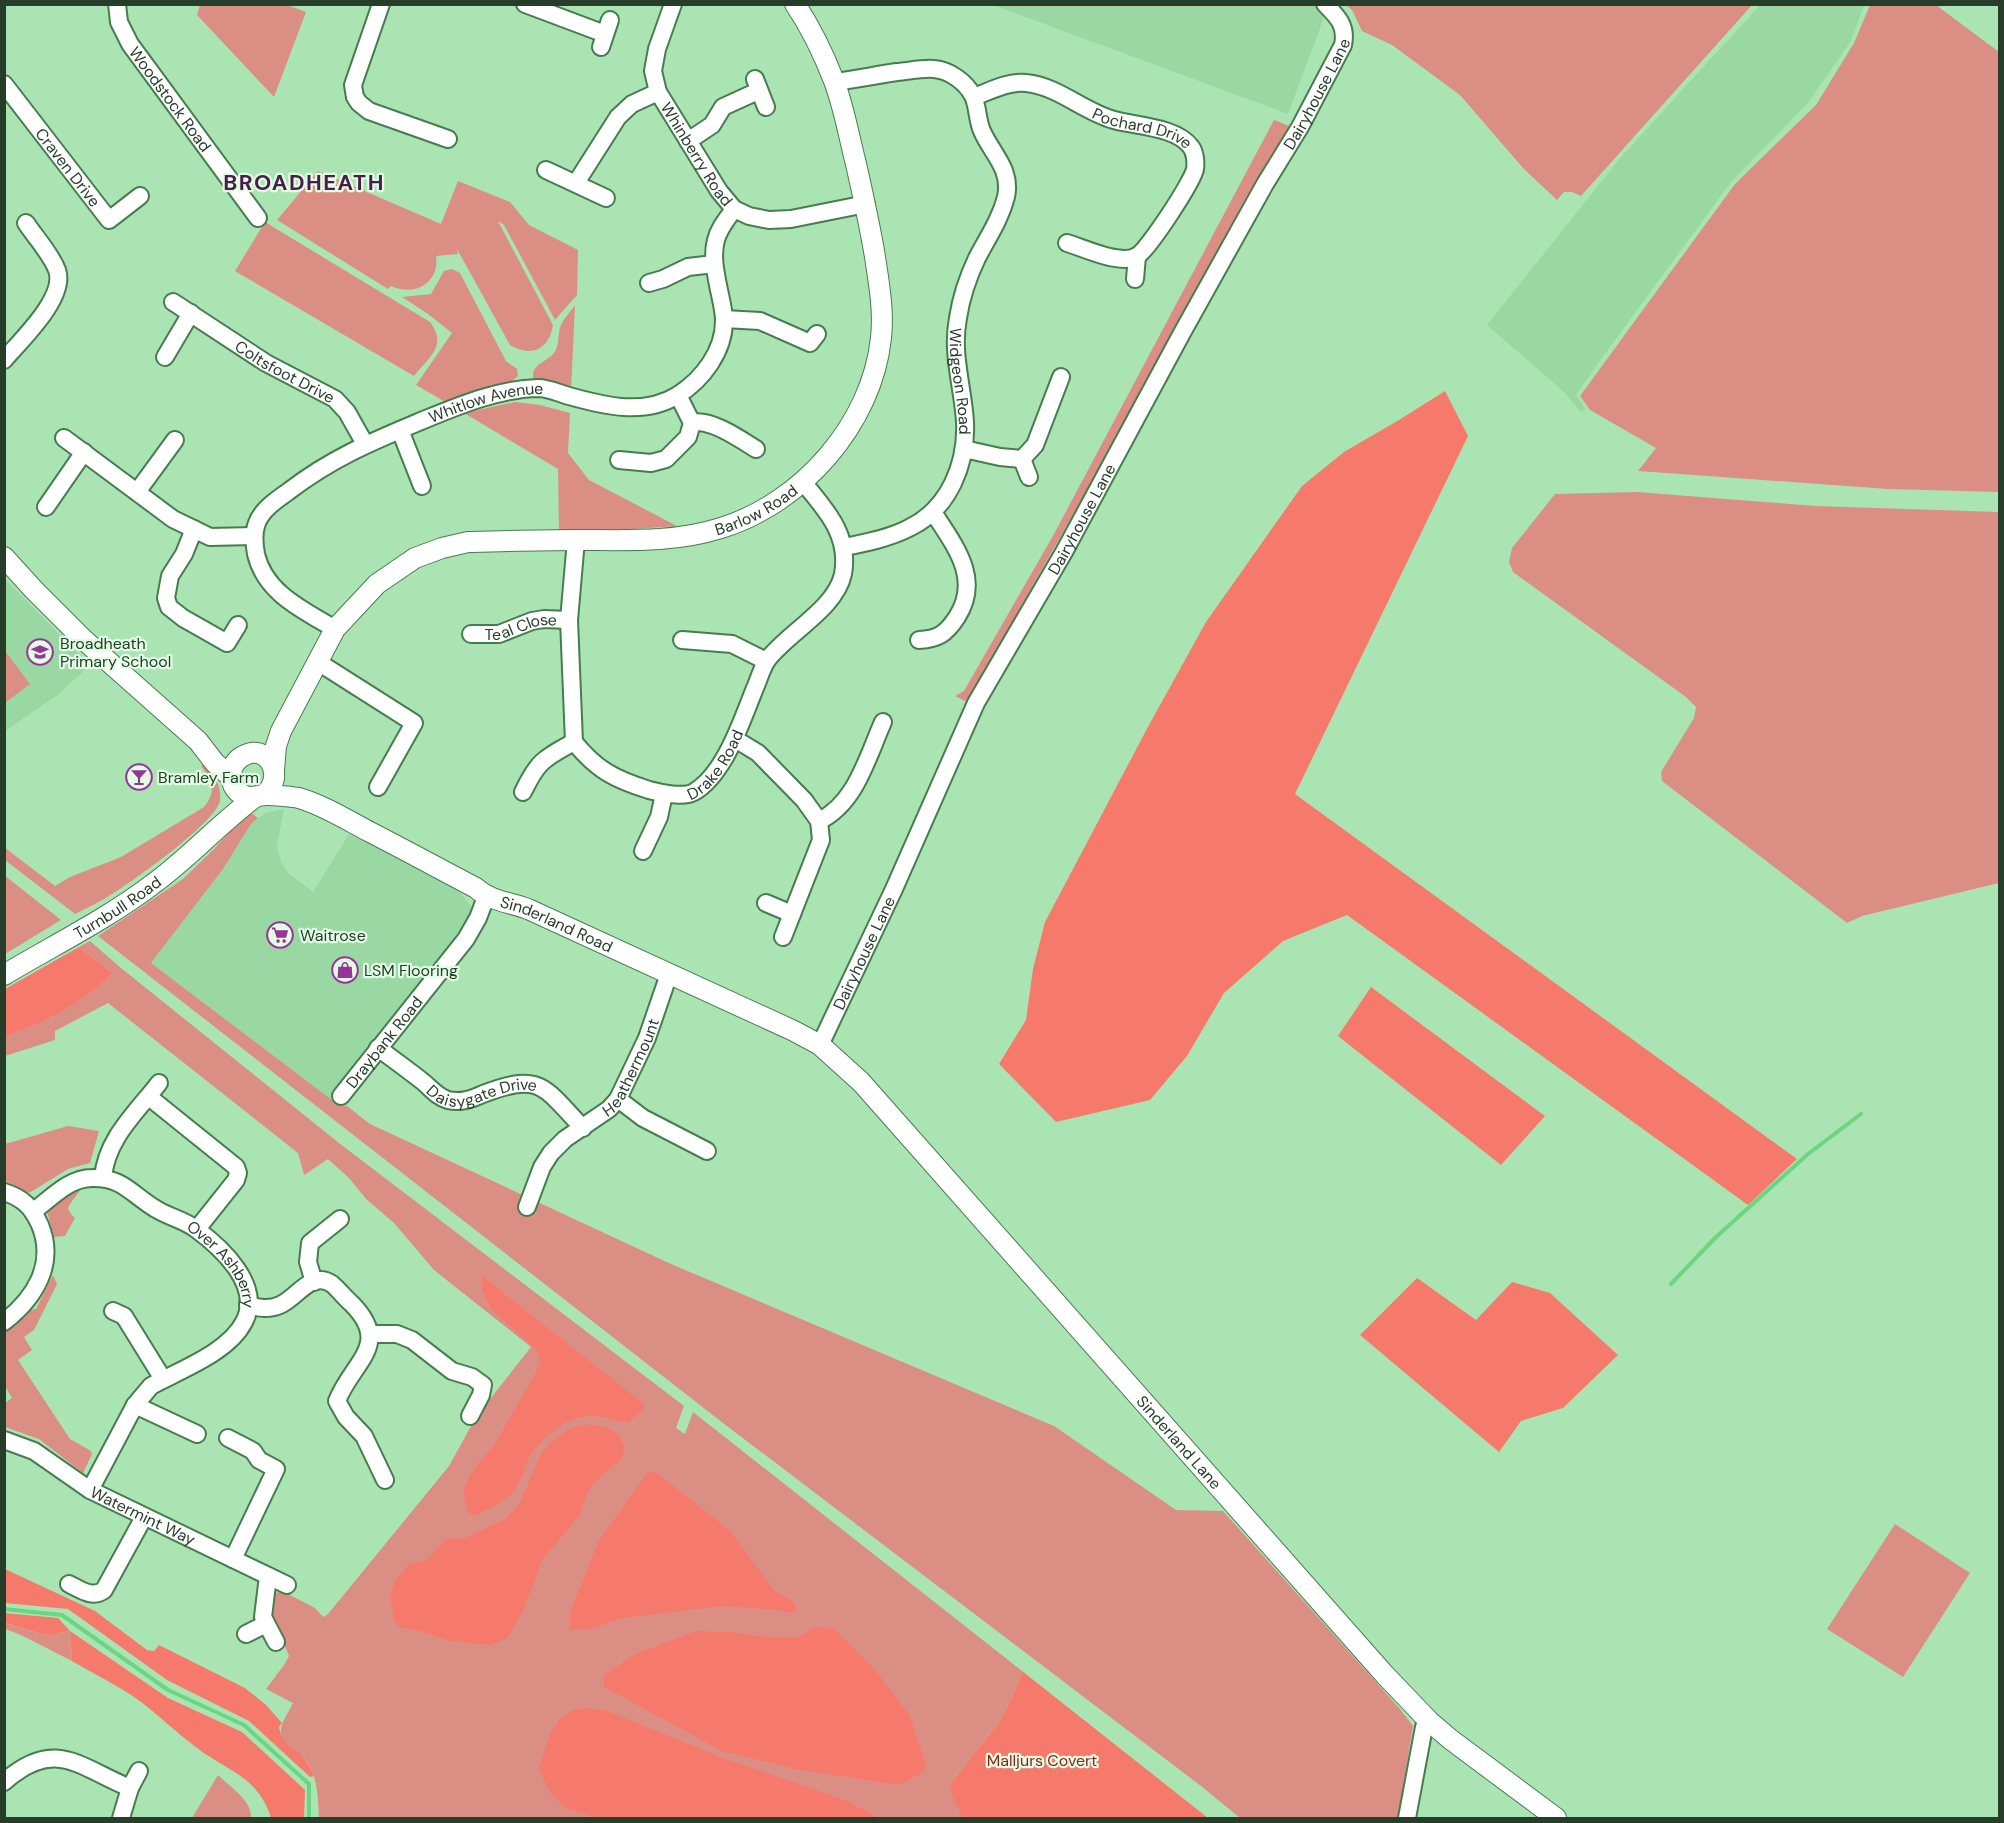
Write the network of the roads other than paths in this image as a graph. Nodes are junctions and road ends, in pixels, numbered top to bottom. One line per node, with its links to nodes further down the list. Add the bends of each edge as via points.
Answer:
1 (117, 4): 21 (street, Woodstock Road, via 119,22 130,44)
2 (381, 4): 13 (street, via 354,78 355,97 369,111)
3 (525, 4): 7 (street)
4 (673, 4): 10 (street, Whinberry Road, via 653,71)
5 (795, 4): 8 (street, Barlow Road)
6 (1325, 4): 87 (street, Dairyhouse Lane, via 1342,23 1343,45 1187,322 1064,552 976,703)
7 (605, 34)
8 (835, 82): 11 (street, Widgeon Road, via 934,69 959,79); 19 (street, Barlow Road)
9 (4, 84): 17 (street, Craven Drive, via 109,220)
10 (658, 92): 14 (street, Whinberry Road); 16 (street, via 632,104 618,117)
11 (974, 98): 24 (street, Pochard Drive, via 999,87 1035,84 1113,120 1177,136 1191,147 1195,169 1190,183); 42 (street, Widgeon Road, via 982,130 1007,176 1000,216 973,268 957,320 956,360)
12 (766, 107): 14 (street, via 756,85 723,107 712,125)
13 (448, 139)
14 (688, 141): 20 (street, Whinberry Road)
15 (546, 170): 16 (street)
16 (576, 183): 18 (street)
17 (140, 196)
18 (606, 198)
19 (866, 204): 20 (street, Whinberry Road, via 769,220); 47 (street, Barlow Road, via 882,294 881,338 864,400 850,426)
20 (734, 209): 25 (street, Whitlow Avenue, via 720,228)
21 (258, 218)
22 (26, 223): 33 (street, via 57,269 59,280 54,299)
23 (1067, 243): 24 (street, via 1121,260)
24 (1137, 256): 26 (street)
25 (714, 264): 27 (street, via 688,267); 30 (street, Whitlow Avenue)
26 (1135, 279)
27 (649, 283)
28 (173, 302): 29 (street, Coltsfoot Drive)
29 (191, 313): 32 (street); 40 (street, Coltsfoot Drive, via 266,363 334,399 347,412)
30 (724, 319): 31 (street, via 760,321 810,344); 35 (street, Whitlow Avenue, via 723,335 709,366)
31 (817, 334)
32 (165, 357)
33 (4, 360)
34 (1061, 377): 44 (street, via 1035,445)
35 (678, 395): 36 (street); 37 (street, Whitlow Avenue, via 657,405 624,408 541,388 512,390 458,406)
36 (692, 423): 41 (street, via 699,421 726,431); 45 (street, via 688,437 666,459 651,463)
37 (400, 430): 40 (street, Whitlow Avenue); 48 (street)
38 (64, 438): 43 (street)
39 (175, 440): 49 (street)
40 (364, 444): 53 (street, Whitlow Avenue, via 314,472 271,505 257,521)
41 (756, 449)
42 (964, 449): 44 (street); 51 (street, Widgeon Road, via 948,493)
43 (84, 452): 49 (street); 50 (street)
44 (1022, 459): 46 (street)
45 (619, 460)
46 (1029, 477)
47 (803, 482): 54 (street, Barlow Road, via 757,512 722,528 664,540); 55 (street, Drake Road, via 832,517)
48 (422, 486)
49 (137, 492): 52 (street, via 172,519)
50 (46, 507)
51 (933, 512): 55 (street, Widgeon Road, via 910,528); 62 (street, via 957,550 969,585 963,607 952,625 937,639)
52 (194, 530): 53 (street, via 210,537); 58 (street, via 170,576 166,598 169,607 227,643)
53 (254, 536): 59 (street, via 260,568 273,588)
54 (576, 540): 57 (street); 59 (street, Barlow Road, via 468,542 442,548 415,558 376,584)
55 (844, 547): 64 (street, Drake Road, via 843,576 831,598)
56 (4, 557): 68 (street, Sinderland Road, via 83,639)
57 (569, 620): 60 (street, Teal Close, via 544,619 499,634); 69 (street)
58 (238, 625)
59 (335, 629): 63 (street, Barlow Road)
60 (471, 634)
61 (682, 640): 64 (street, via 732,644)
62 (919, 640)
63 (318, 662): 66 (street, Barlow Road); 73 (street, via 414,723)
64 (766, 662): 67 (street, Drake Road)
65 (883, 722): 78 (street, via 851,793 832,815)
66 (281, 731): 70 (street, Barlow Road); 71 (street, Barlow Road)
67 (735, 739): 75 (street, Drake Road, via 712,777 692,794); 78 (street, via 758,753)
68 (198, 741): 70 (street, Sinderland Road); 72 (street, Sinderland Road)
69 (574, 742): 74 (street, via 535,768); 75 (street, Drake Road, via 605,773)
70 (248, 754): 71 (street, Sinderland Road, via 264,756); 72 (street, via 232,767)
71 (275, 773): 76 (street, via 273,785); 77 (street, Sinderland Road)
72 (231, 779): 76 (street, Sinderland Road, via 238,792); 79 (street, Turnbull Road, via 230,805)
73 (378, 787)
74 (523, 792)
75 (664, 794): 80 (street, via 659,818)
76 (259, 796): 77 (street, Sinderland Road); 79 (street, Turnbull Road)
77 (297, 797): 81 (street, Sinderland Road, via 476,888)
78 (819, 821): 83 (street, via 821,840)
79 (219, 826): 86 (street, Turnbull Road, via 177,865 118,908)
80 (643, 851)
81 (486, 897): 85 (street, Sinderland Road, via 528,909); 88 (street, Draybank Road, via 466,939)
82 (766, 903): 83 (street)
83 (792, 914): 84 (street)
84 (783, 937)
85 (669, 974): 87 (street, Sinderland Road); 92 (street, Heathermount, via 647,1038)
86 (4, 975)
87 (820, 1046): 122 (street, Sinderland Lane, via 861,1082)
88 (378, 1048): 91 (street, Draybank Road); 93 (street, Daisygate Drive, via 450,1101 468,1100 510,1084 539,1085)
89 (159, 1083): 90 (street)
90 (149, 1096): 95 (street, via 114,1140); 100 (street, via 236,1167 236,1180)
91 (340, 1096)
92 (618, 1099): 93 (street, Heathermount); 94 (street, via 643,1118)
93 (583, 1128): 97 (street, Heathermount, via 551,1153)
94 (706, 1152)
95 (103, 1178): 98 (street, via 77,1180); 100 (street, Over Ashberry, via 119,1182 149,1205)
96 (4, 1192): 98 (street, via 20,1198)
97 (527, 1207)
98 (34, 1211): 104 (street, via 47,1245 45,1266 28,1299)
99 (340, 1219): 101 (street, via 310,1242 308,1262)
100 (197, 1229): 102 (street, Over Ashberry, via 236,1266 248,1292)
101 (314, 1282): 102 (street, via 280,1305 264,1309); 105 (street, via 331,1283 362,1316)
102 (248, 1305): 106 (street, Over Ashberry, via 244,1322 228,1341)
103 (113, 1311): 106 (street, via 124,1316)
104 (4, 1322)
105 (370, 1334): 108 (street, via 397,1334 412,1340 452,1371 483,1385); 112 (street, via 367,1350 337,1401 364,1436)
106 (163, 1379): 107 (street, Over Ashberry)
107 (135, 1405): 109 (street); 113 (street, Over Ashberry)
108 (470, 1416)
109 (197, 1434)
110 (228, 1438): 115 (street, via 276,1469)
111 (4, 1440): 113 (street, Watermint Way, via 34,1450)
112 (385, 1480)
113 (90, 1490): 114 (street, Watermint Way)
114 (144, 1517): 115 (street, Watermint Way); 117 (street, via 104,1590 89,1594)
115 (233, 1559): 116 (street, Watermint Way)
116 (268, 1576): 118 (street, Watermint Way); 119 (street)
117 (69, 1584)
118 (287, 1585)
119 (266, 1624): 120 (street); 121 (street)
120 (246, 1634)
121 (276, 1642)
122 (1429, 1721): 127 (street, via 1424,1727); 128 (street, Sinderland Lane)
123 (139, 1771): 125 (street)
124 (4, 1782): 125 (street, via 28,1763 50,1758 70,1760)
125 (130, 1788): 126 (street)
126 (121, 1818)
127 (1407, 1818)
128 (1556, 1818)

